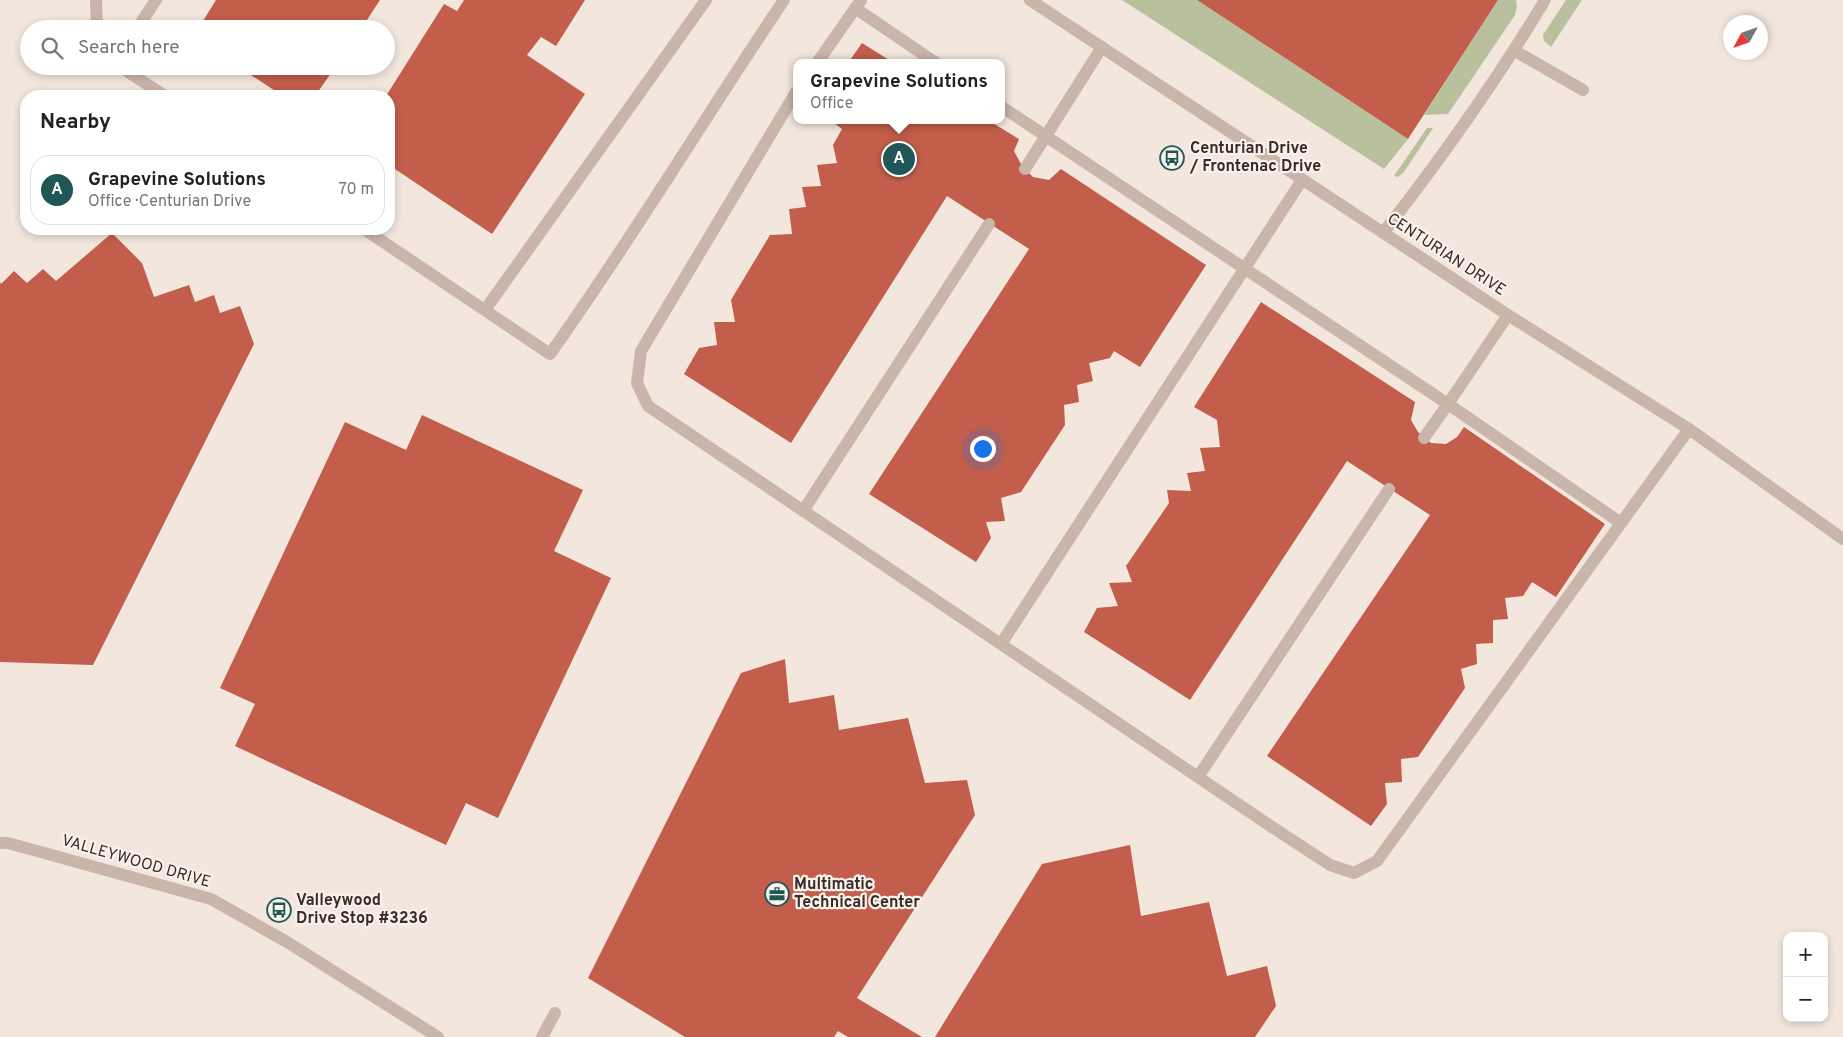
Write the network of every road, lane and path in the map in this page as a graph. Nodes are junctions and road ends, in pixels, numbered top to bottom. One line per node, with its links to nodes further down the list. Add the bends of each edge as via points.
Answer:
1 (96, 0): 8 (street)
2 (156, 0): 9 (street)
3 (706, 0): 26 (street)
4 (784, 0): 26 (street, via 599,285 550,354)
5 (1030, 0): 10 (street, CENTURIAN DRIVE)
6 (1545, 0): 11 (street)
7 (858, 4): 12 (street); 13 (street)
8 (96, 20)
9 (143, 20)
10 (1102, 47): 19 (street); 21 (street, CENTURIAN DRIVE)
11 (1514, 51): 16 (street); 23 (street, via 1432,169)
12 (820, 59)
13 (931, 59)
14 (134, 75): 15 (street)
15 (156, 90)
16 (1583, 90)
17 (793, 97): 32 (street, via 641,351 637,383 648,406)
18 (1005, 108): 19 (street)
19 (1045, 136): 20 (street); 25 (street)
20 (1025, 169)
21 (1302, 180): 23 (street, CENTURIAN DRIVE); 25 (street)
22 (990, 224): 32 (street)
23 (1382, 233): 27 (street, CENTURIAN DRIVE)
24 (373, 235): 26 (street)
25 (1243, 268): 28 (street); 35 (street)
26 (485, 310)
27 (1508, 315): 28 (street); 29 (street, CENTURIAN DRIVE)
28 (1448, 404): 30 (street); 33 (street)
29 (1689, 429): 33 (street); 34 (street, CENTURIAN DRIVE)
30 (1424, 438)
31 (1389, 489): 36 (street)
32 (803, 511): 35 (street)
33 (1621, 523): 36 (street, via 1377,861 1354,873 1330,864)
34 (1843, 539)
35 (1001, 644): 36 (street)
36 (1198, 777)
37 (0, 843): 39 (street, VALLEYWOOD DRIVE, via 210,900 287,942)
38 (555, 1013): 40 (street)
39 (438, 1037)
40 (542, 1037)

